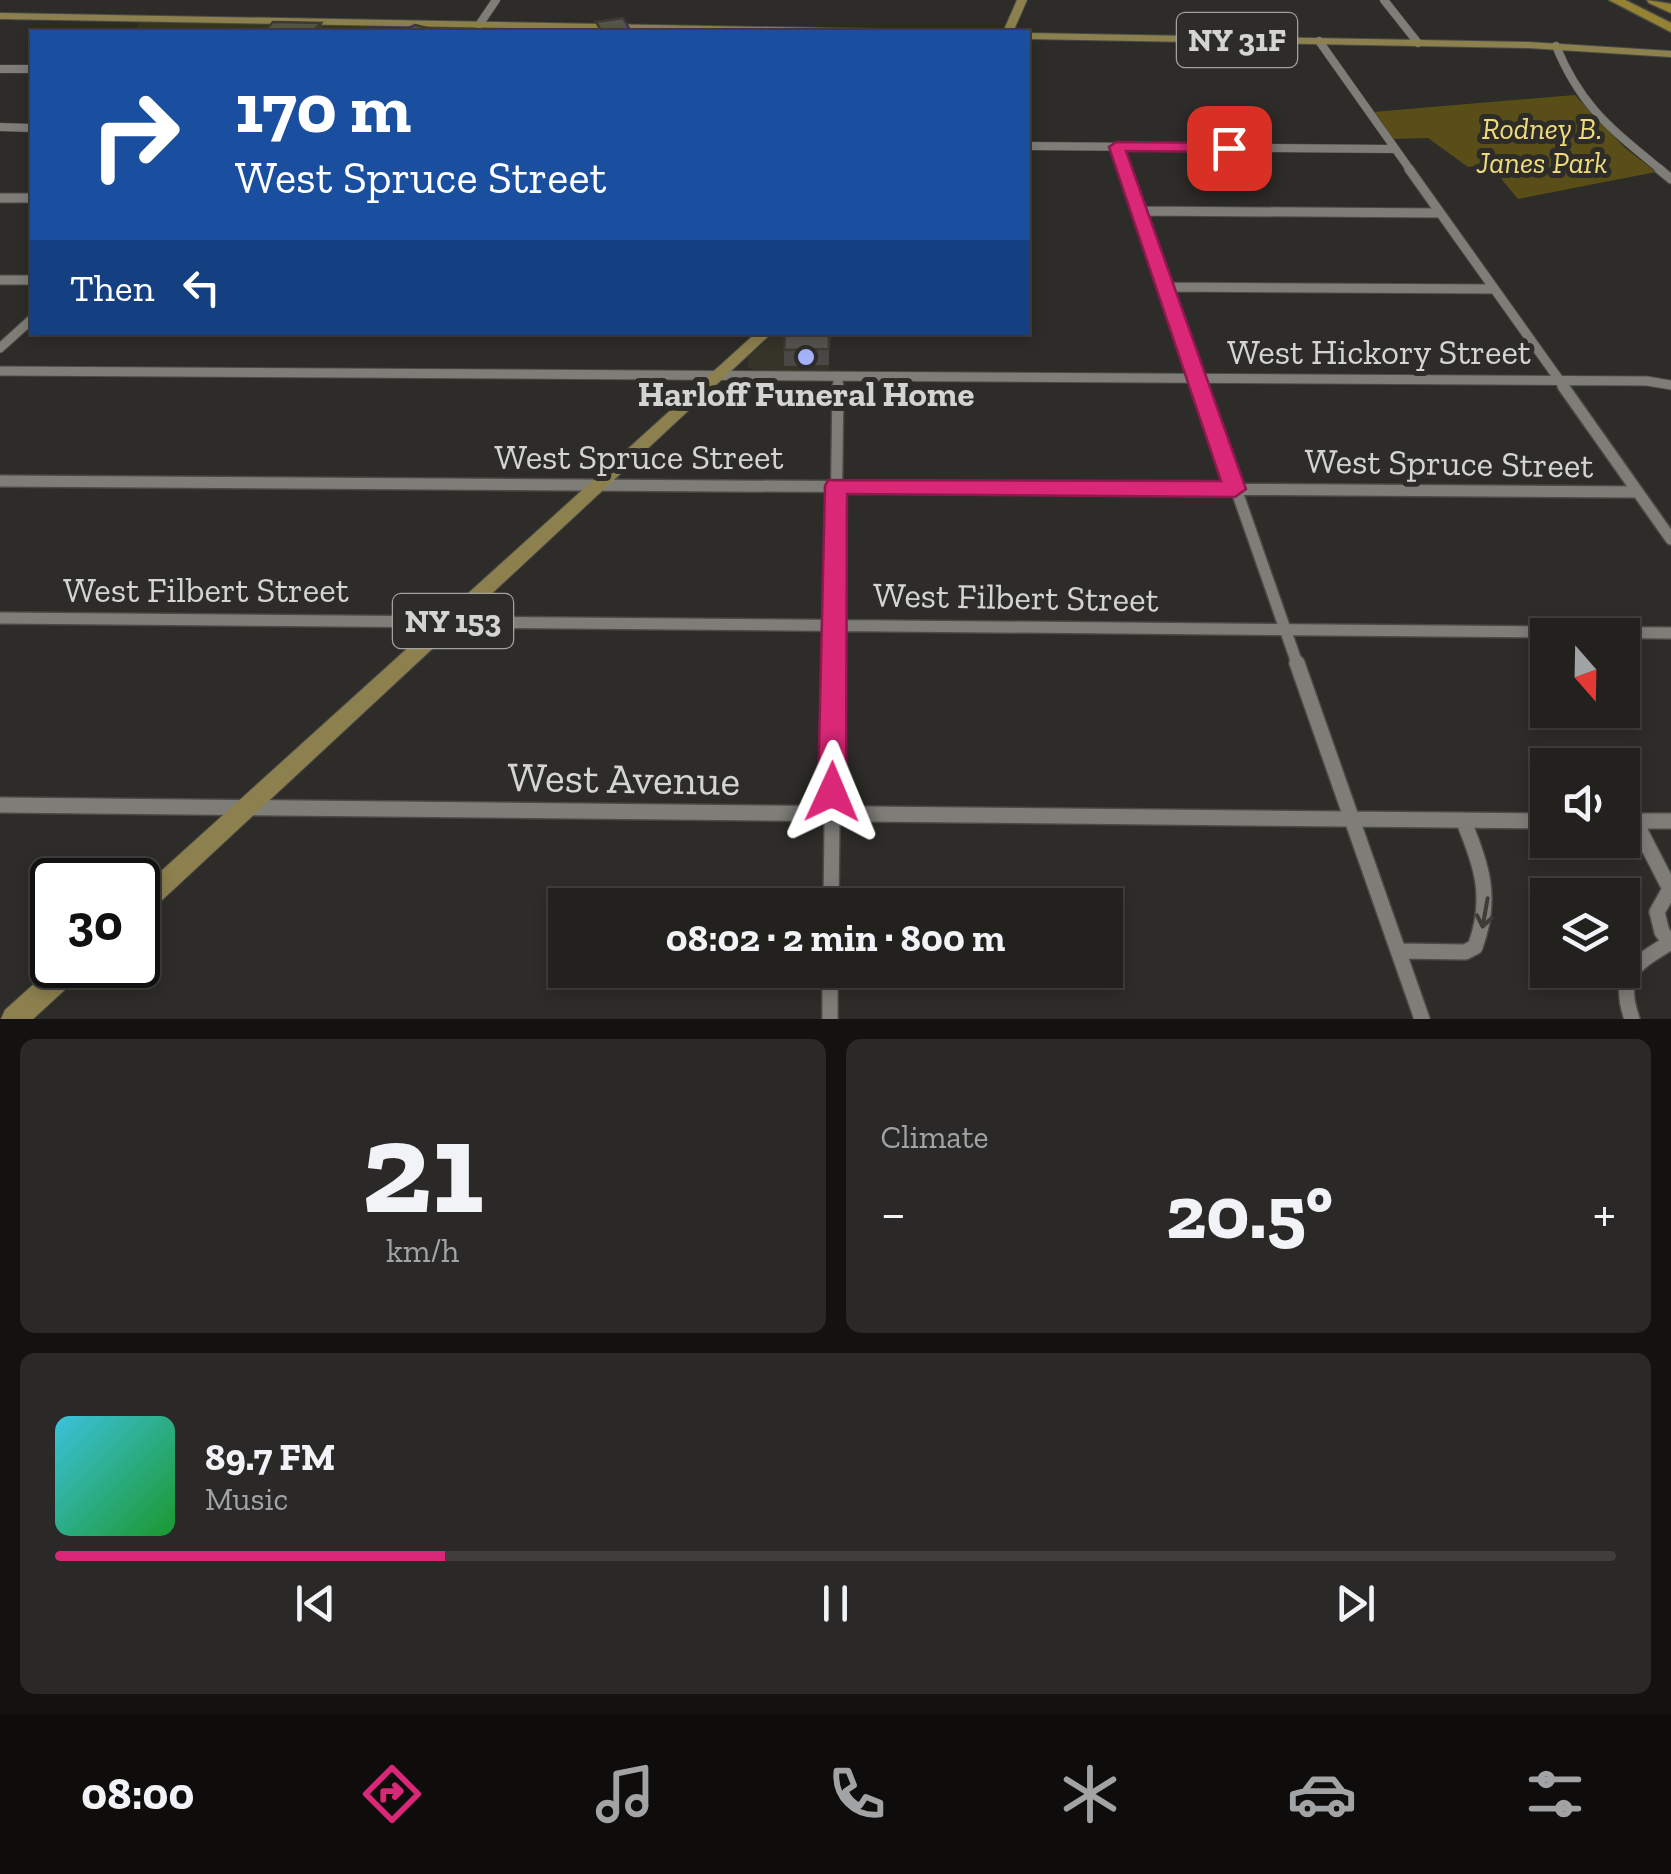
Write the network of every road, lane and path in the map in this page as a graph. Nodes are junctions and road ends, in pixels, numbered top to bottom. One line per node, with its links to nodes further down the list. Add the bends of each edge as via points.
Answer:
1 (496, 0): 8 (street)
2 (1022, 0): 11 (main road)
3 (1384, 0): 14 (street)
4 (1615, 0): 9 (highway)
5 (1653, 0): 6 (highway)
6 (1671, 9)
7 (0, 16): 8 (main road)
8 (480, 25): 10 (main road)
9 (1671, 28)
10 (766, 30)
11 (1009, 30)
12 (1030, 36): 13 (main road, NY 31F)
13 (1318, 42): 14 (main road, NY 31F); 23 (street)
14 (1418, 43): 15 (main road, NY 31F)
15 (1556, 46): 16 (main road, NY 31F); 24 (street, via 1592,112)
16 (1671, 54)
17 (0, 68): 18 (street)
18 (30, 69)
19 (0, 128): 20 (street)
20 (30, 128)
21 (1030, 146): 22 (street)
22 (1116, 147): 23 (street); 27 (street)
23 (1394, 149): 28 (street)
24 (1671, 179)
25 (0, 198): 26 (street)
26 (30, 198)
27 (1139, 211): 28 (street); 31 (street)
28 (1440, 213): 32 (street)
29 (0, 280): 30 (street)
30 (30, 280)
31 (1166, 287): 32 (street); 39 (street)
32 (1494, 289): 40 (street)
33 (30, 321): 35 (street)
34 (763, 335): 37 (main road, NY 153)
35 (0, 348)
36 (0, 370): 37 (street, West Hickory Street)
37 (720, 375): 38 (street, West Hickory Street); 43 (main road, NY 153)
38 (838, 376): 39 (street, West Hickory Street); 44 (street)
39 (1197, 378): 40 (street, West Hickory Street); 45 (street)
40 (1558, 380): 41 (street, West Hickory Street); 46 (street)
41 (1671, 385)
42 (0, 480): 43 (street, West Spruce Street)
43 (603, 485): 44 (street, West Spruce Street); 49 (main road, NY 153)
44 (836, 486): 45 (street, West Spruce Street); 50 (street)
45 (1235, 489): 46 (street, West Spruce Street); 51 (street)
46 (1638, 492): 47 (street)
47 (1671, 539)
48 (0, 618): 49 (street, West Filbert Street)
49 (452, 622): 50 (street, West Filbert Street); 54 (main road, NY 153)
50 (834, 625): 51 (street, West Filbert Street); 55 (street)
51 (1286, 629): 52 (street, West Filbert Street); 56 (street)
52 (1671, 633)
53 (0, 806): 54 (street, West Avenue)
54 (247, 808): 55 (street, West Avenue); 62 (main road, NY 153)
55 (832, 816): 56 (street, West Avenue); 63 (street)
56 (1353, 820): 57 (street, West Avenue); 65 (street)
57 (1464, 820): 58 (street, West Avenue); 65 (street, one-way to 65, via 1489,889 1475,947)
58 (1530, 821)
59 (1640, 821): 60 (street)
60 (1671, 822)
61 (1640, 839): 64 (street, via 1670,889 1658,912)
62 (160, 887)
63 (831, 888)
64 (1671, 942): 71 (street, via 1623,983)
65 (1399, 951): 70 (street)
66 (48, 988): 68 (main road)
67 (830, 988): 69 (street)
68 (14, 1019)
69 (830, 1019)
70 (1422, 1019)
71 (1632, 1019)

